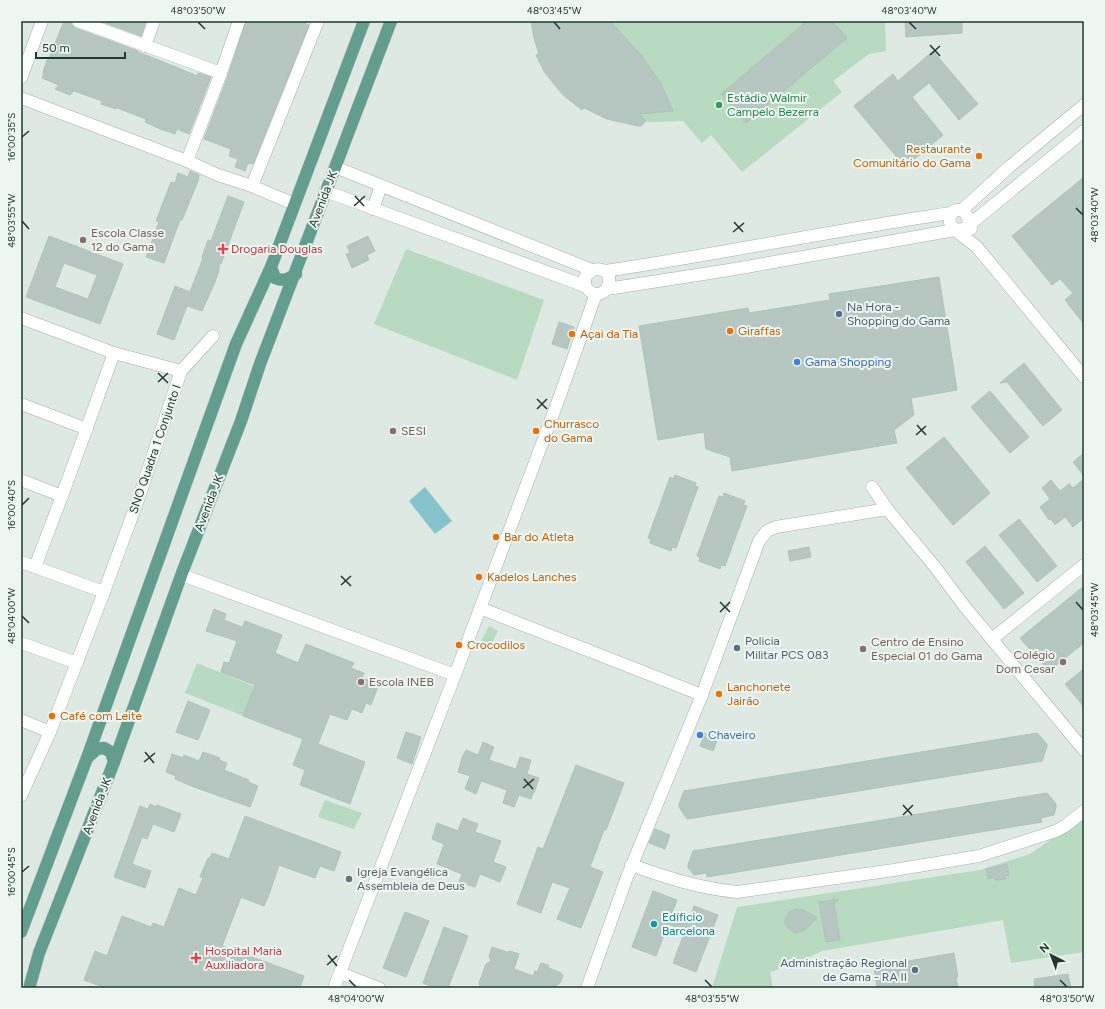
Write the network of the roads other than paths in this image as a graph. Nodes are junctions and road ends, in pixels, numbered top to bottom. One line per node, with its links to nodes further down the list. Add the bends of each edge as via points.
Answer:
1 (42, 21): 10 (street)
2 (78, 21): 8 (street)
3 (154, 21): 8 (street)
4 (239, 21): 9 (street)
5 (318, 21): 17 (street)
6 (364, 21): 20 (main road, Avenida JK)
7 (391, 21): 16 (main road, Avenida JK)
8 (145, 46): 9 (street)
9 (221, 73): 15 (street)
10 (21, 78)
11 (21, 98): 15 (street)
12 (1084, 106): 13 (street)
13 (1064, 122): 14 (street); 22 (street)
14 (1080, 135): 23 (street)
15 (187, 161): 17 (street)
16 (335, 167): 18 (street); 19 (main road, Avenida JK)
17 (252, 186): 20 (street)
18 (381, 186): 21 (street); 27 (street)
19 (325, 191): 21 (street); 29 (main road, Avenida JK)
20 (294, 204): 26 (main road, Avenida JK)
21 (373, 209): 30 (street)
22 (956, 212): 23 (street, via 969,219); 24 (street, via 949,218); 28 (street)
23 (969, 224): 24 (street, via 963,229); 25 (street)
24 (955, 230): 25 (street); 31 (street)
25 (977, 247): 36 (street)
26 (271, 267): 29 (main road, via 275,278 279,280 287,280); 57 (main road, Avenida JK, via 236,344)
27 (592, 270): 28 (street); 30 (street, via 585,277)
28 (604, 271): 31 (street, via 609,279)
29 (296, 274): 46 (main road, Avenida JK)
30 (586, 286): 31 (street, via 592,293)
31 (602, 291): 48 (street)
32 (21, 318): 34 (street, SNO Quadra 1 Conjunto I)
33 (212, 336): 35 (street)
34 (114, 353): 35 (street, SNO Quadra 1 Conjunto I); 38 (street)
35 (181, 371): 47 (street, SNO Quadra 1 Conjunto I)
36 (1084, 378)
37 (21, 404): 38 (street)
38 (87, 429): 41 (street)
39 (21, 480): 41 (street)
40 (872, 487): 42 (street)
41 (62, 496): 45 (street)
42 (887, 509): 49 (street); 53 (street, via 776,527 768,531 759,541)
43 (21, 562): 45 (street)
44 (1084, 565): 49 (street)
45 (35, 567): 47 (street)
46 (182, 575): 52 (street); 58 (main road, Avenida JK)
47 (104, 592): 51 (street, SNO Quadra 1 Conjunto I)
48 (480, 608): 52 (street); 53 (street)
49 (992, 640): 56 (street)
50 (21, 643): 51 (street)
51 (77, 663): 55 (street, SNO Quadra 1 Conjunto I)
52 (455, 675): 63 (street)
53 (702, 695): 61 (street)
54 (21, 720): 55 (street)
55 (50, 732): 59 (street, SNO Quadra 1 Conjunto I)
56 (1084, 750)
57 (87, 758): 58 (main road, via 97,749 104,748 110,752); 62 (main road, Avenida JK)
58 (114, 762): 65 (main road, Avenida JK, via 39,953)
59 (21, 796)
60 (1084, 811): 61 (street, via 1056,831 979,856 737,892 713,890 684,883)
61 (631, 865): 68 (street)
62 (21, 932)
63 (340, 973): 66 (street); 67 (street)
64 (21, 977): 65 (main road)
65 (31, 987)
66 (334, 988)
67 (379, 988)
68 (588, 988)

